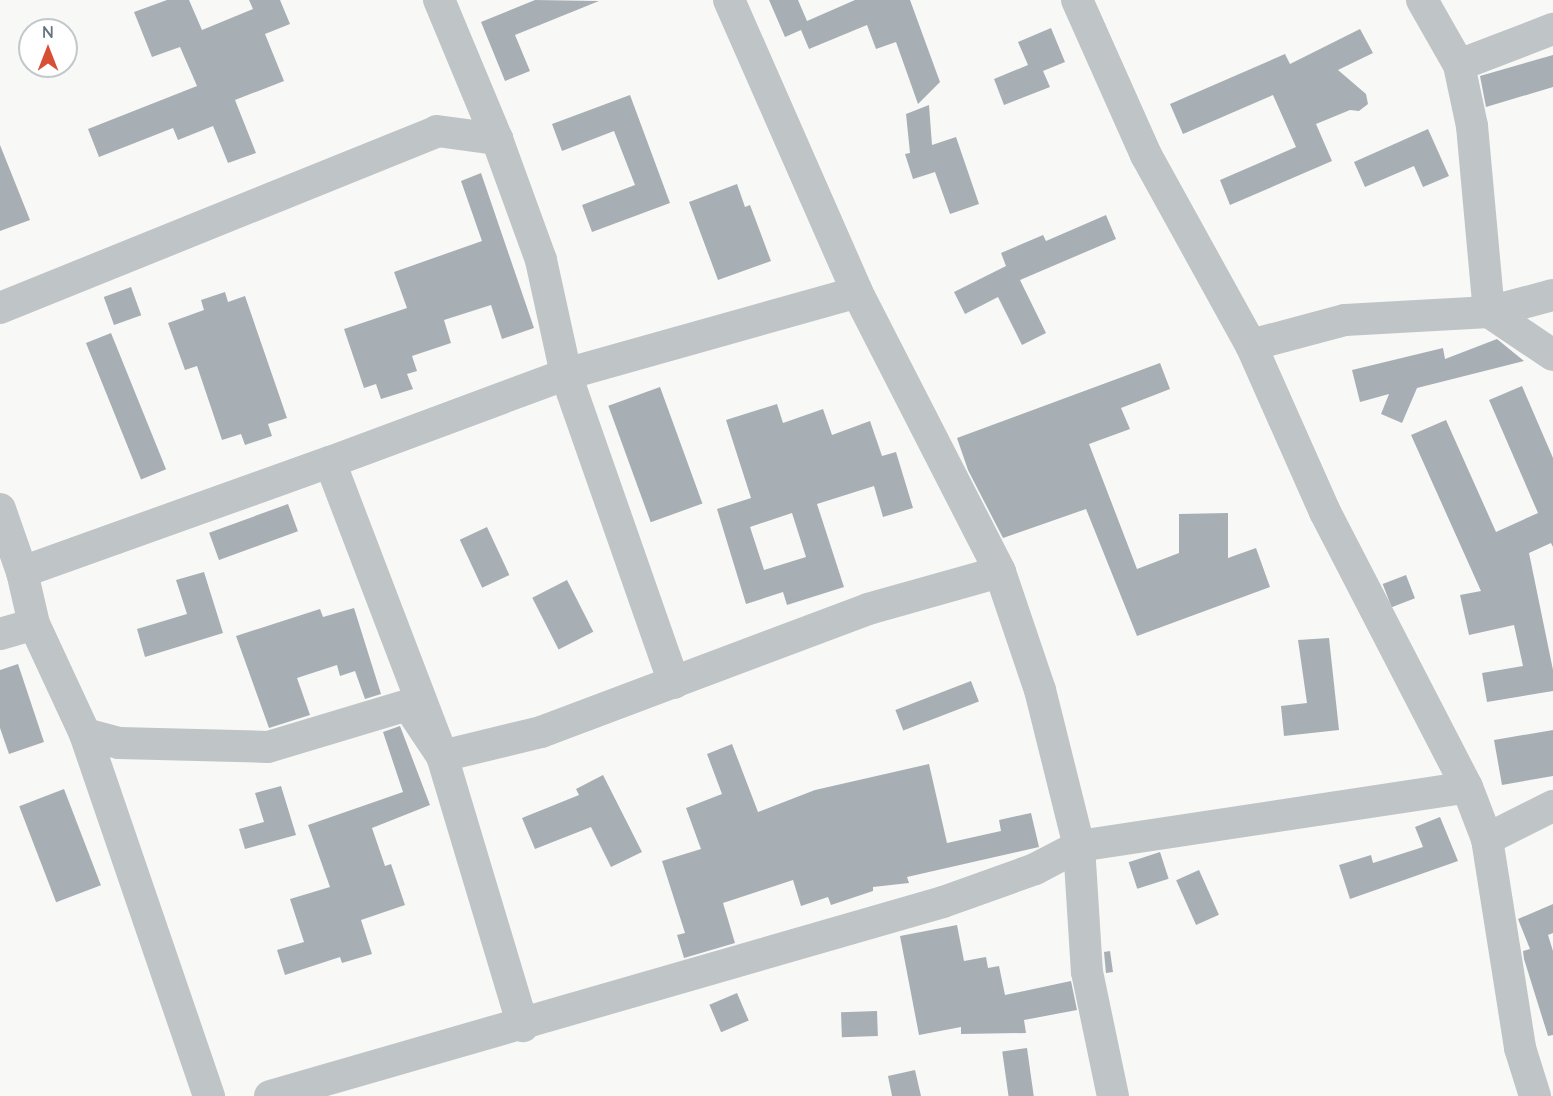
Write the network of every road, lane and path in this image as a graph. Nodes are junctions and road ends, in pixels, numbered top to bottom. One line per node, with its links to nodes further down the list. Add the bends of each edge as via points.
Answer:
1 (439, 0): 8 (street)
2 (729, 0): 9 (street)
3 (1058, 0): 5 (street)
4 (1422, 0): 7 (street)
5 (1081, 10): 13 (street, via 1146,155)
6 (1553, 29): 7 (street)
7 (1459, 64): 12 (street, via 1472,126)
8 (497, 139): 11 (street, via 437,131); 15 (street, via 541,260)
9 (856, 292): 15 (street); 19 (street)
10 (1553, 295): 12 (street)
11 (0, 308)
12 (1489, 312): 13 (street, via 1345,320); 14 (street)
13 (1251, 345): 25 (street, via 1325,512)
14 (1553, 355)
15 (566, 374): 16 (street); 22 (street)
16 (330, 462): 18 (street); 24 (street)
17 (0, 509): 18 (street)
18 (22, 572): 20 (street)
19 (1000, 572): 22 (street, via 868,609); 28 (street, via 1040,690)
20 (34, 624): 21 (street); 23 (street)
21 (0, 634)
22 (674, 683): 24 (street, via 541,732)
23 (85, 734): 24 (street, via 119,743 268,747 408,705); 30 (street)
24 (442, 756): 29 (street)
25 (1467, 787): 27 (street); 28 (street)
26 (1553, 806): 27 (street)
27 (1487, 839): 33 (street, via 1520,1048)
28 (1079, 846): 29 (street, via 1035,869 943,902); 32 (street, via 1088,972)
29 (523, 1026): 31 (street)
30 (208, 1096)
31 (270, 1096)
32 (1113, 1096)
33 (1535, 1096)

